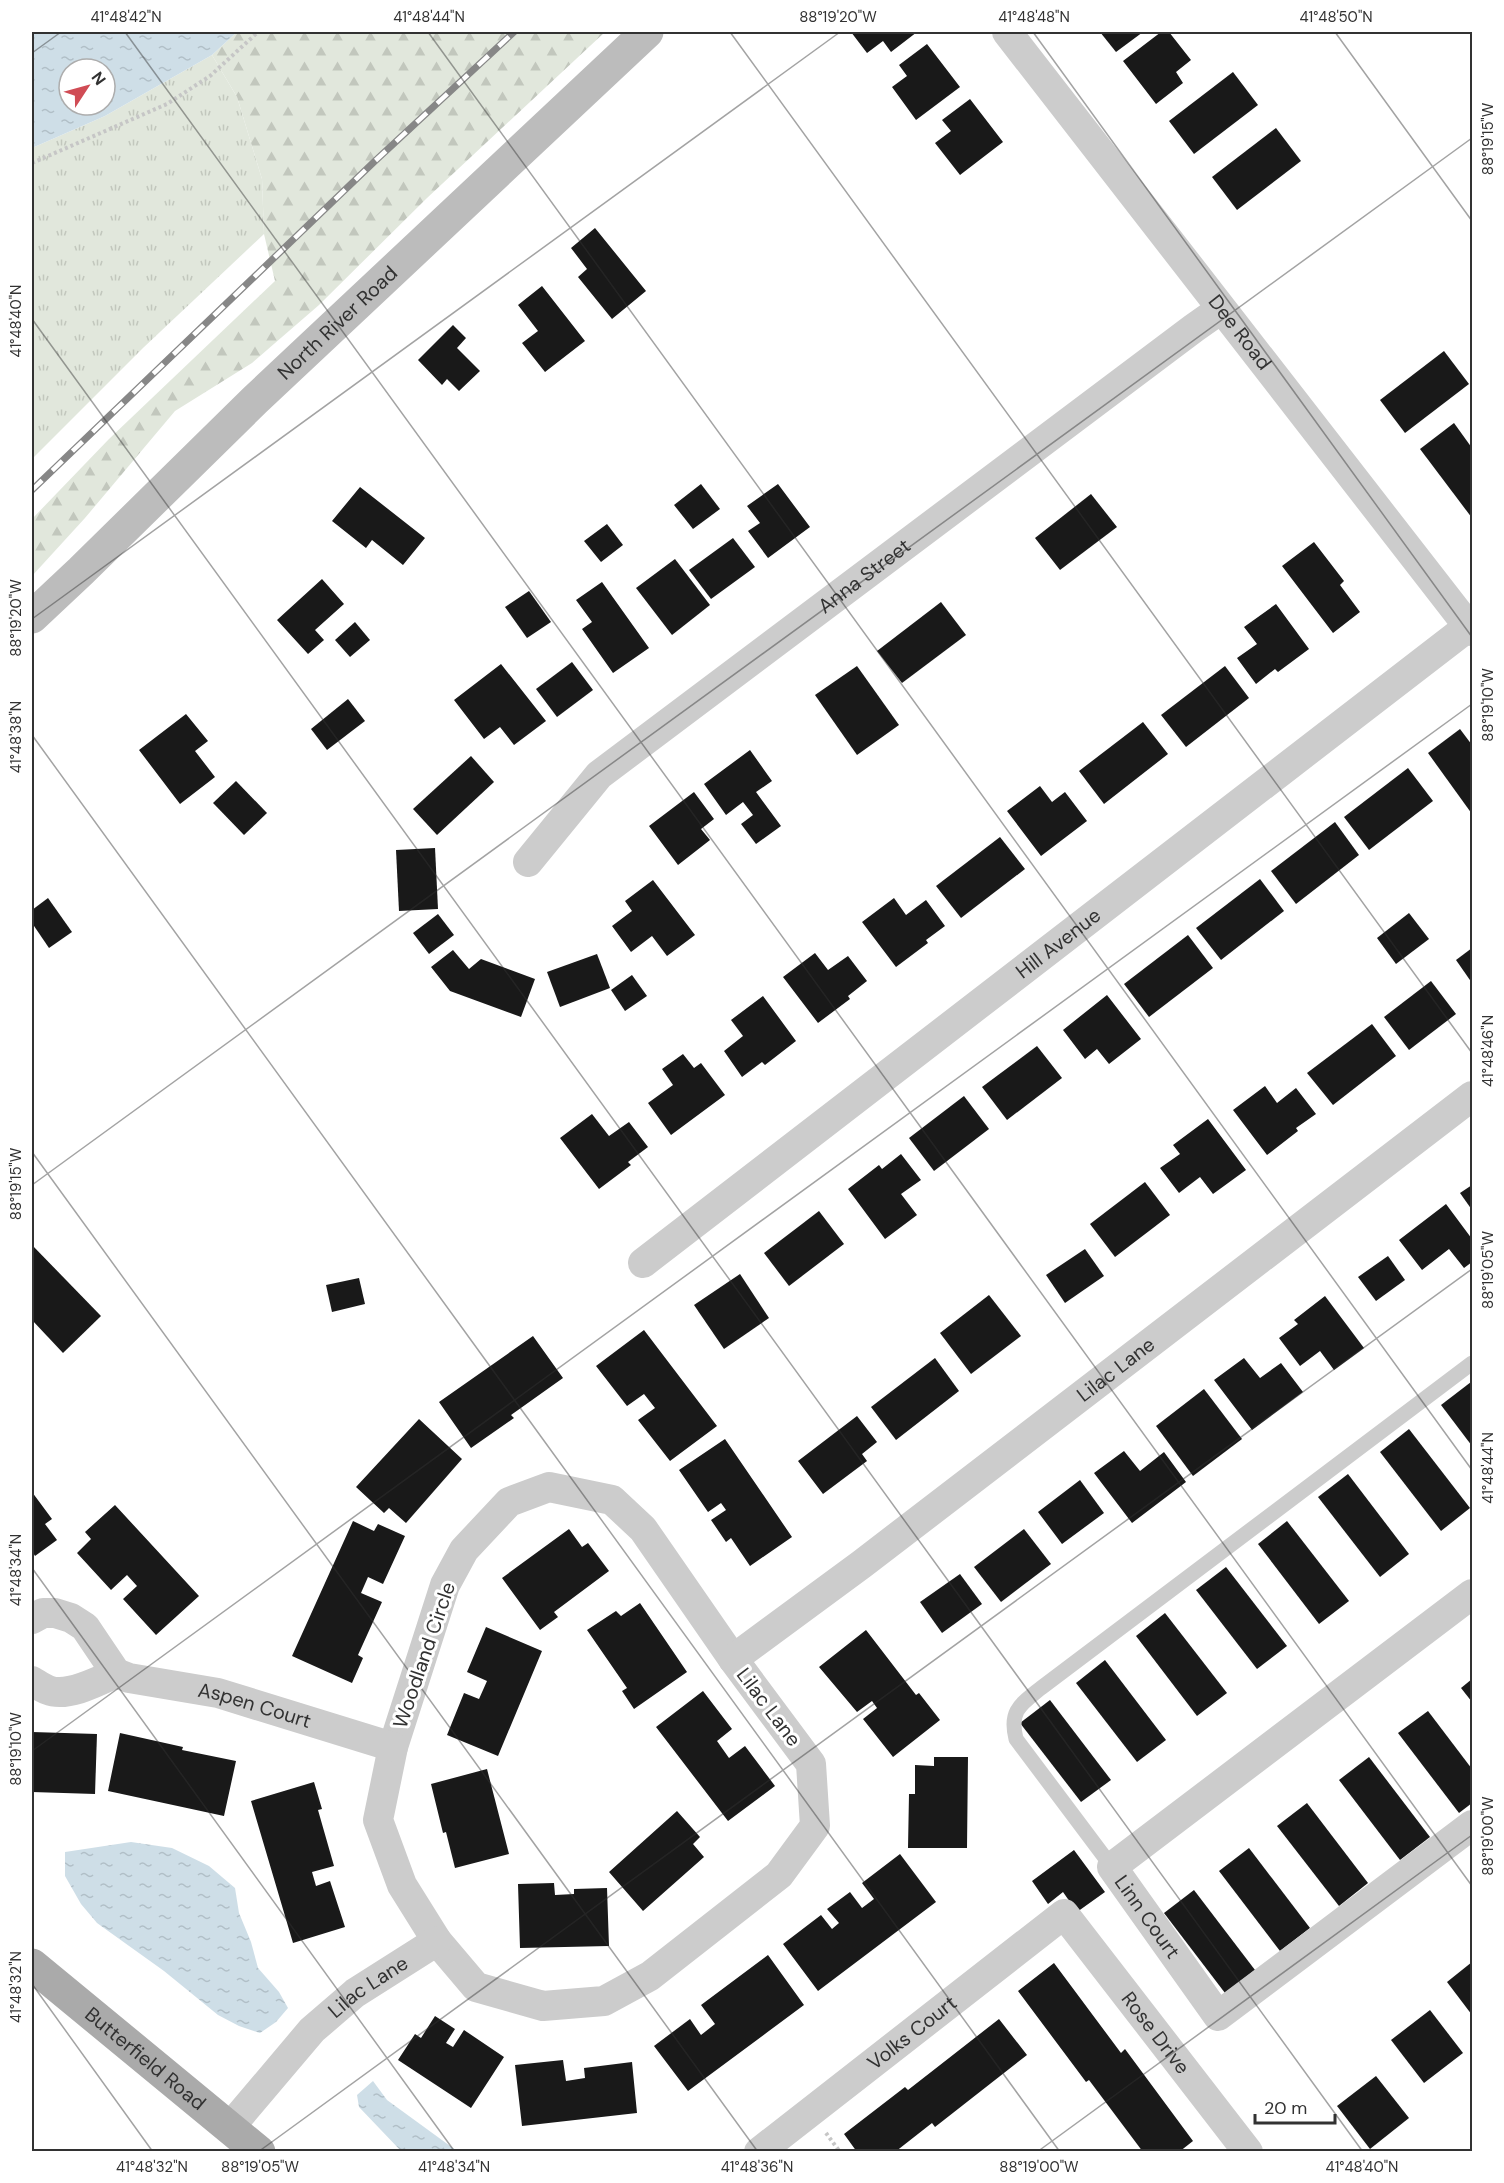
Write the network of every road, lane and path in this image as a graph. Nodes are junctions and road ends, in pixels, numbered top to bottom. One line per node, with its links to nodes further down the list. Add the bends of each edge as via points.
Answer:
1 (258, 32): 4 (path, via 210,76 167,104)
2 (647, 32): 6 (main road, North River Road, via 255,400)
3 (1007, 32): 5 (street, Dee Road)
4 (32, 163)
5 (1221, 309): 7 (street, Dee Road); 8 (street, Anna Street, via 598,775)
6 (32, 616)
7 (1471, 627): 10 (street, Hill Avenue)
8 (528, 862)
9 (1473, 1096): 14 (street, Lilac Lane)
10 (643, 1263)
11 (1473, 1363): 19 (lane, via 1041,1688 1016,1711 1012,1724 1016,1739)
12 (1473, 1593): 19 (street, Linn Court)
13 (32, 1619): 15 (street, via 43,1613 55,1613 85,1627)
14 (733, 1659): 17 (street, Woodland Circle, via 643,1529 612,1500 549,1487 509,1502 464,1550 445,1585); 21 (street, Lilac Lane, via 811,1764 815,1826 779,1875 650,1976 604,2001 543,2006 476,1986)
15 (116, 1673): 16 (street, via 66,1691 50,1691); 17 (street, Aspen Court, via 218,1693)
16 (32, 1681)
17 (393, 1747): 21 (street, Woodland Circle, via 378,1820 402,1885)
18 (1473, 1825): 19 (street, Linn Court, via 1218,2016)
19 (1112, 1867)
20 (1064, 1914): 26 (street, Volks Court); 28 (street, Rose Drive)
21 (437, 1941): 23 (street, Lilac Lane, via 355,1993 312,2030)
22 (32, 1965): 23 (main road, Butterfield Road)
23 (230, 2127): 25 (main road, Butterfield Road)
24 (825, 2133): 27 (path)
25 (259, 2151)
26 (759, 2151)
27 (840, 2151)
28 (1248, 2151)

